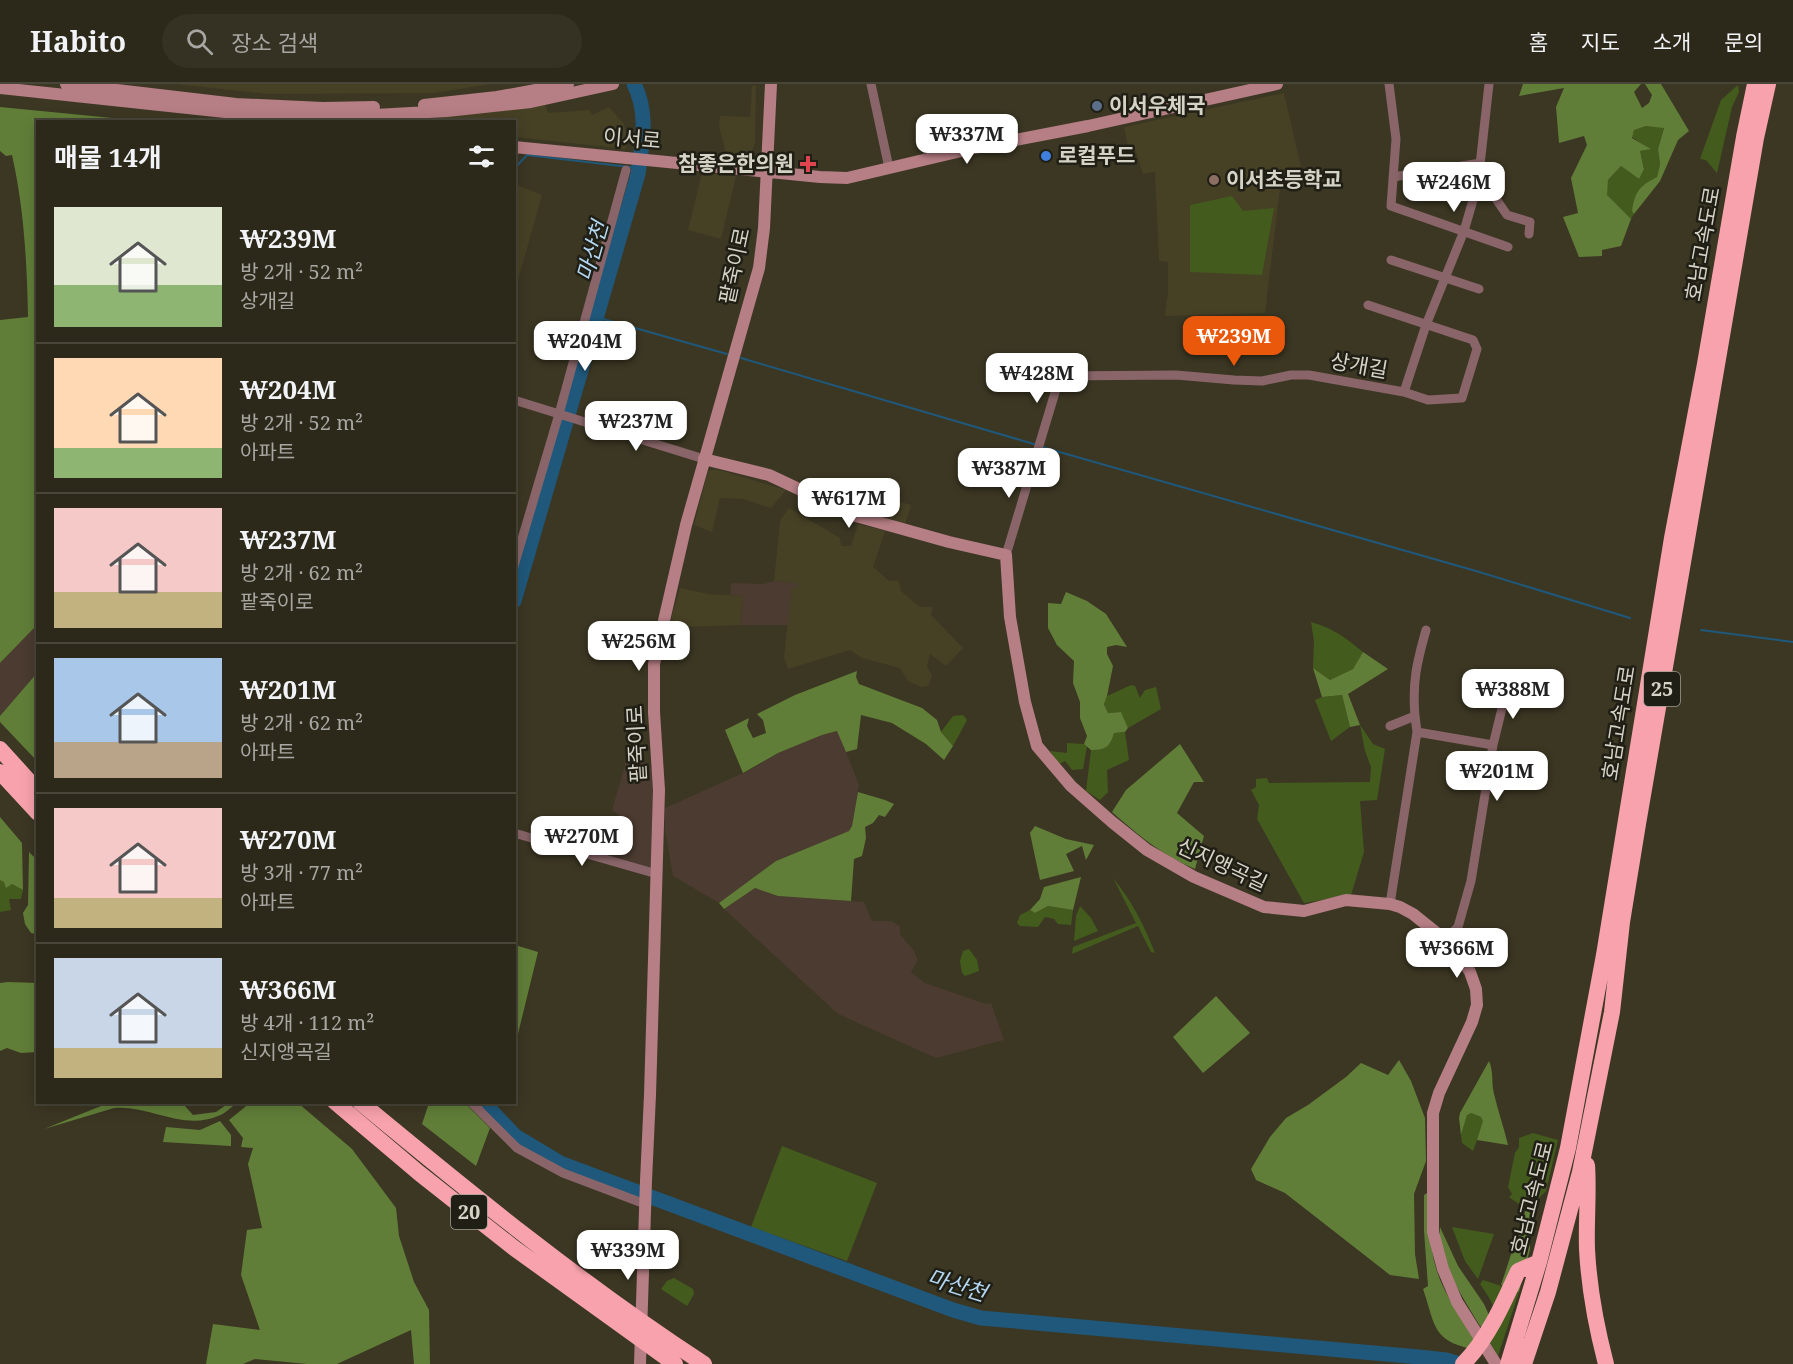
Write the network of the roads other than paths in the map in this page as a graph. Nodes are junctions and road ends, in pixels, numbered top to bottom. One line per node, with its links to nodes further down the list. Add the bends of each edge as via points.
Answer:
1 (66, 84): 2 (street, via 236,104 323,108 412,106)
2 (568, 84)
3 (612, 84): 12 (street, via 531,102)
4 (771, 84): 18 (street, 팥죽이로)
5 (871, 84): 16 (street)
6 (1277, 84): 16 (street, 이서로)
7 (1389, 84): 20 (street, via 1396,139)
8 (1489, 84): 15 (street, 상개길)
9 (1755, 84): 55 (highway, 호남고속도로 / 25, via 1672,538 1585,1059 1568,1148)
10 (1768, 84): 53 (highway, 호남고속도로 / 25, via 1640,813 1612,1012)
11 (0, 88): 12 (street)
12 (321, 118): 13 (street)
13 (331, 120)
14 (516, 149): 18 (street, 이서로)
15 (1481, 163): 19 (street, 상개길); 20 (street)
16 (889, 168): 18 (street, 이서로, via 847,178)
17 (626, 170): 32 (street)
18 (766, 172): 33 (street, 팥죽이로, via 759,268)
19 (1479, 174): 21 (street, 상개길); 22 (street, via 1507,215 1530,222)
20 (1394, 177): 21 (street, via 1391,206)
21 (1464, 231): 23 (street); 25 (street, 상개길)
22 (1528, 234)
23 (1508, 247)
24 (1391, 260): 25 (street)
25 (1446, 278): 26 (street); 28 (street, 상개길)
26 (1479, 289)
27 (1368, 306): 28 (street)
28 (1426, 325): 30 (street, 상개길); 30 (street, via 1473,340 1477,349 1462,398 1428,400)
29 (1060, 375): 30 (street, 상개길, via 1176,375 1262,381 1309,375); 34 (street, 신지앵곡길)
30 (1404, 392)
31 (516, 401): 32 (street)
32 (561, 414): 33 (street); 35 (street)
33 (704, 459): 34 (street, via 769,476 856,516); 47 (street, 팥죽이로, via 654,664 659,790)
34 (1006, 555): 48 (street, 신지앵곡길, via 1010,617 1024,702 1037,746 1071,786 1147,850 1194,877 1264,907 1304,911 1346,900)
35 (516, 560)
36 (1426, 630): 38 (street, via 1416,664)
37 (1507, 688): 41 (street)
38 (1415, 716): 39 (street); 40 (street)
39 (1390, 726)
40 (1416, 732): 41 (street); 48 (street)
41 (1492, 745): 49 (street, via 1471,881 1458,927)
42 (0, 749): 44 (highway)
43 (0, 772): 45 (highway)
44 (36, 788)
45 (36, 811)
46 (516, 834): 47 (street)
47 (657, 874): 54 (street, 팥죽이로)
48 (1390, 904): 49 (street, 신지앵곡길, via 1413,914)
49 (1446, 939): 57 (street, 신지앵곡길, via 1470,972 1477,1005 1433,1113 1433,1232 1443,1269 1458,1302)
50 (337, 1104): 56 (highway, 20, via 514,1248)
51 (362, 1104): 56 (highway, 20)
52 (473, 1104): 54 (street, via 517,1148 562,1173)
53 (1586, 1146): 64 (highway, 호남고속도로 / 25, via 1563,1242); 65 (highway, via 1589,1278)
54 (645, 1202): 59 (street, 팥죽이로)
55 (1539, 1262): 57 (highway, via 1518,1270 1506,1298); 63 (highway, 호남고속도로 / 25)
56 (608, 1308): 58 (highway, 20)
57 (1482, 1326): 61 (highway); 62 (street, 신지앵곡길)
58 (678, 1356): 60 (highway, 20)
59 (640, 1364)
60 (704, 1364)
61 (1463, 1364)
62 (1496, 1364)
63 (1508, 1364)
64 (1524, 1364)
65 (1606, 1364)

